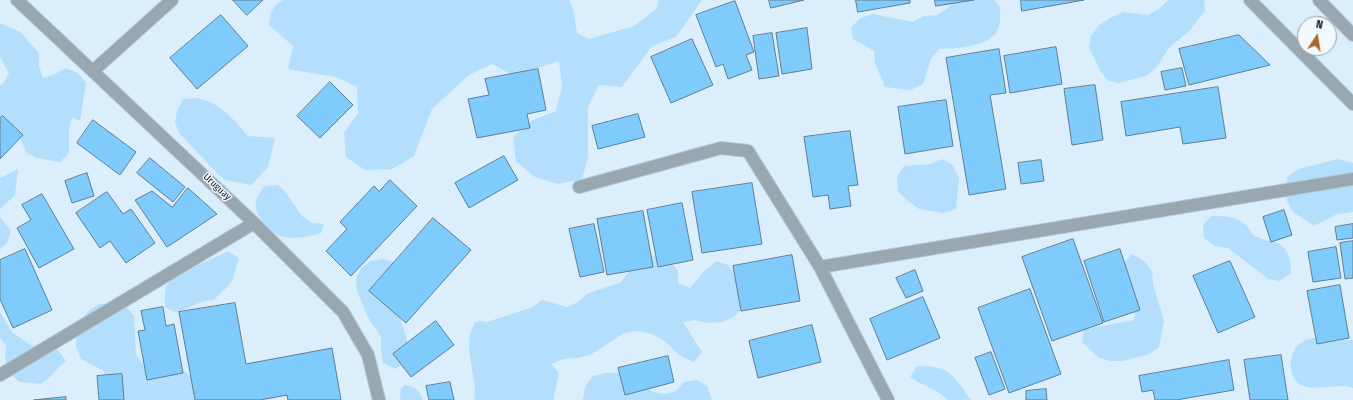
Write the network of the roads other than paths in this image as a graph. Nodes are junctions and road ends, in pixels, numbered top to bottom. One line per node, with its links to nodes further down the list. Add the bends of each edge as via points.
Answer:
1 (17, 0): 6 (street, Uruguay)
2 (172, 0): 6 (street)
3 (1250, 0): 7 (street)
4 (1319, 0): 5 (street)
5 (1353, 35)
6 (93, 71): 10 (street, Uruguay)
7 (1353, 104)
8 (1353, 179): 11 (street)
9 (580, 186): 11 (street, via 721,148 748,151)
10 (254, 223): 12 (street); 13 (street, Uruguay, via 343,312 368,354)
11 (820, 266): 14 (street)
12 (0, 375)
13 (379, 400)
14 (888, 400)

